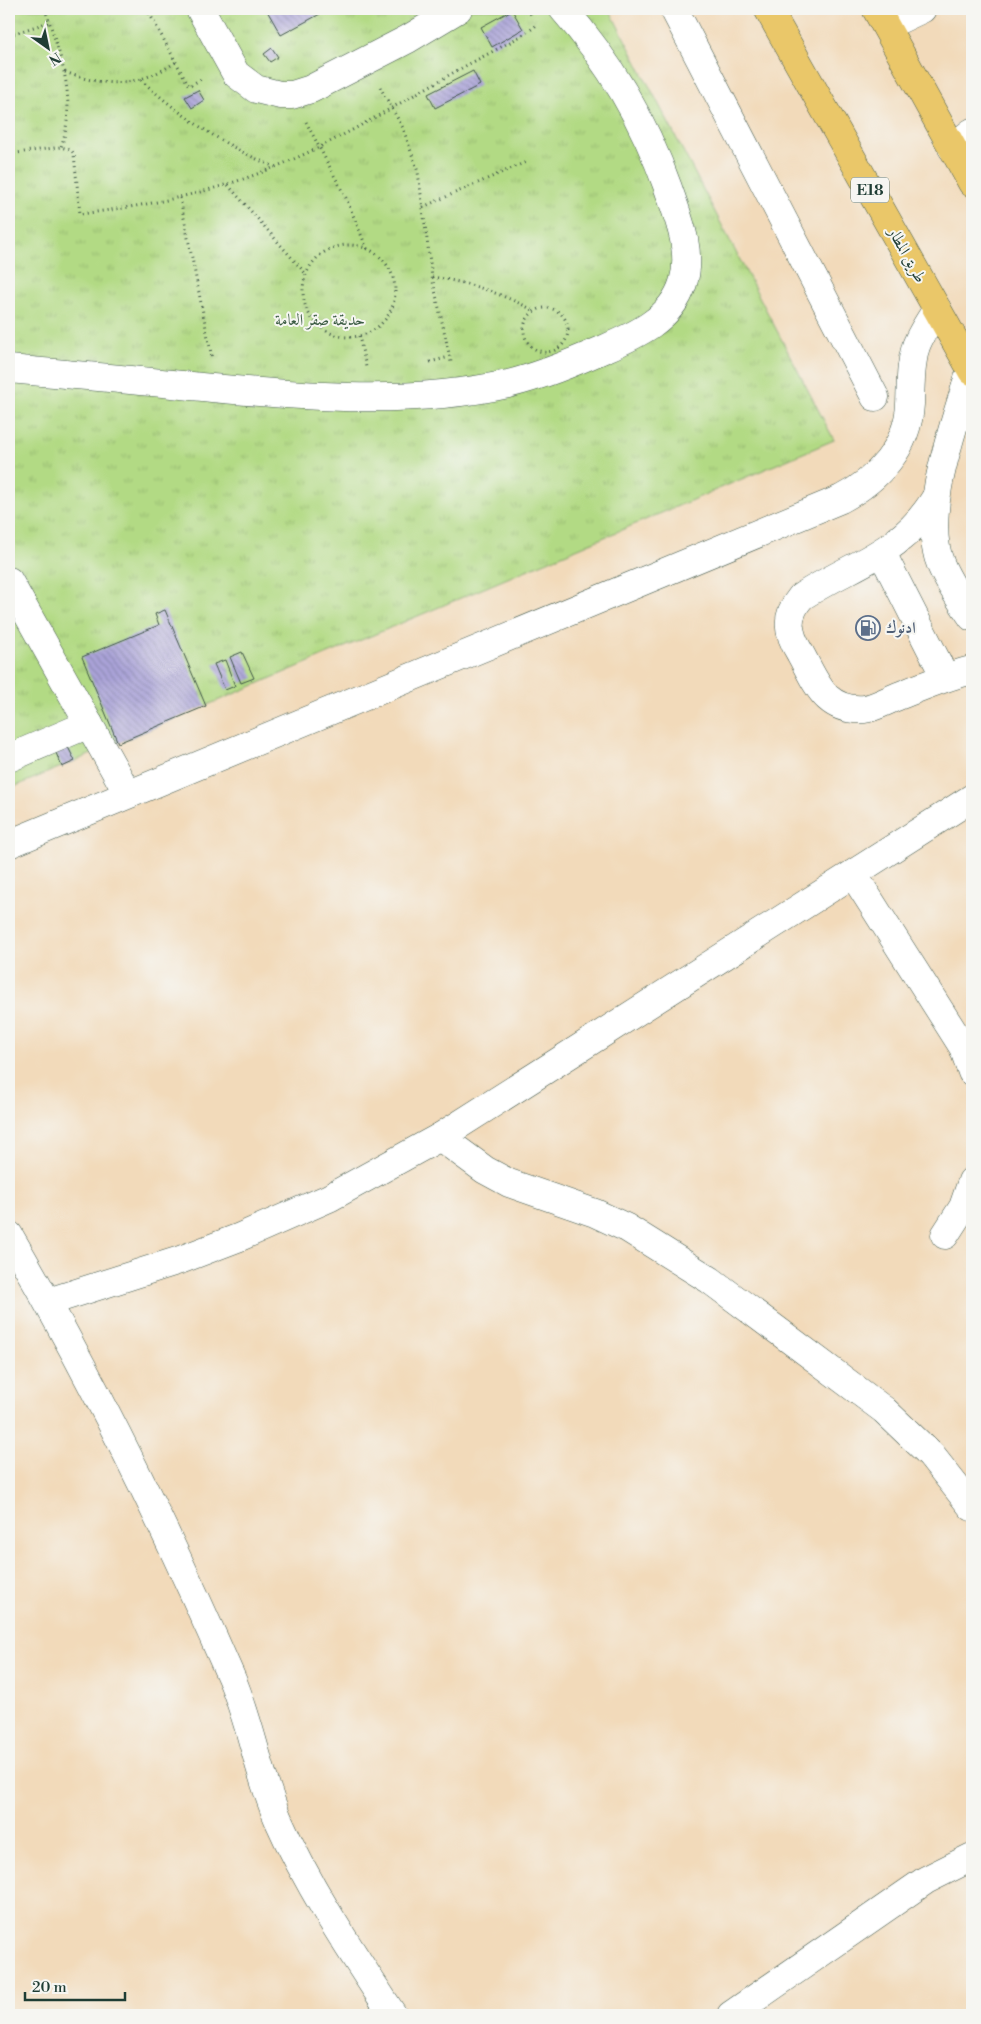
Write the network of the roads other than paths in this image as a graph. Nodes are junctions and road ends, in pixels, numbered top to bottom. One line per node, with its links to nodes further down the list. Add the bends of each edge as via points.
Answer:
1 (200, 9): 2 (street, via 229,64 245,83 267,94 292,95 366,61)
2 (458, 9)
3 (563, 9): 11 (street, via 595,48 641,124 659,164 683,239 686,254 683,282 670,308 660,319 611,346 545,374 459,391 335,398)
4 (674, 9): 13 (street)
5 (768, 9): 10 (highway, طريق المطار / E18)
6 (922, 9): 7 (street)
7 (881, 17): 8 (highway)
8 (962, 140): 9 (highway)
9 (972, 184)
10 (937, 309): 12 (highway, طريق المطار / E18); 22 (street, via 917,346 912,366 910,406 899,445 875,477 858,490)
11 (9, 369)
12 (972, 370): 14 (street)
13 (875, 397)
14 (936, 496): 15 (street, via 913,529); 17 (street, via 933,532 938,556)
15 (882, 553): 19 (street); 19 (street, via 801,597 789,618 789,631 794,643 827,697 852,709 866,709)
16 (9, 581): 20 (street)
17 (972, 618)
18 (972, 670): 19 (street)
19 (945, 678)
20 (89, 724): 21 (street); 22 (street)
21 (9, 758)
22 (128, 794): 24 (street)
23 (972, 798): 25 (street)
24 (9, 844)
25 (853, 874): 26 (street, via 963,1047); 27 (street)
26 (972, 1072)
27 (440, 1137): 31 (street, via 329,1198 240,1237 180,1260); 32 (street, via 485,1170 510,1183 595,1213 627,1228 718,1285 884,1410 931,1455)
28 (972, 1181): 30 (street, via 962,1207)
29 (9, 1235): 31 (street)
30 (945, 1235)
31 (48, 1302): 34 (street, via 156,1515 232,1680 277,1816 291,1847 326,1913)
32 (972, 1507)
33 (972, 1857): 35 (street, via 926,1880)
34 (393, 2015)
35 (731, 2015)

